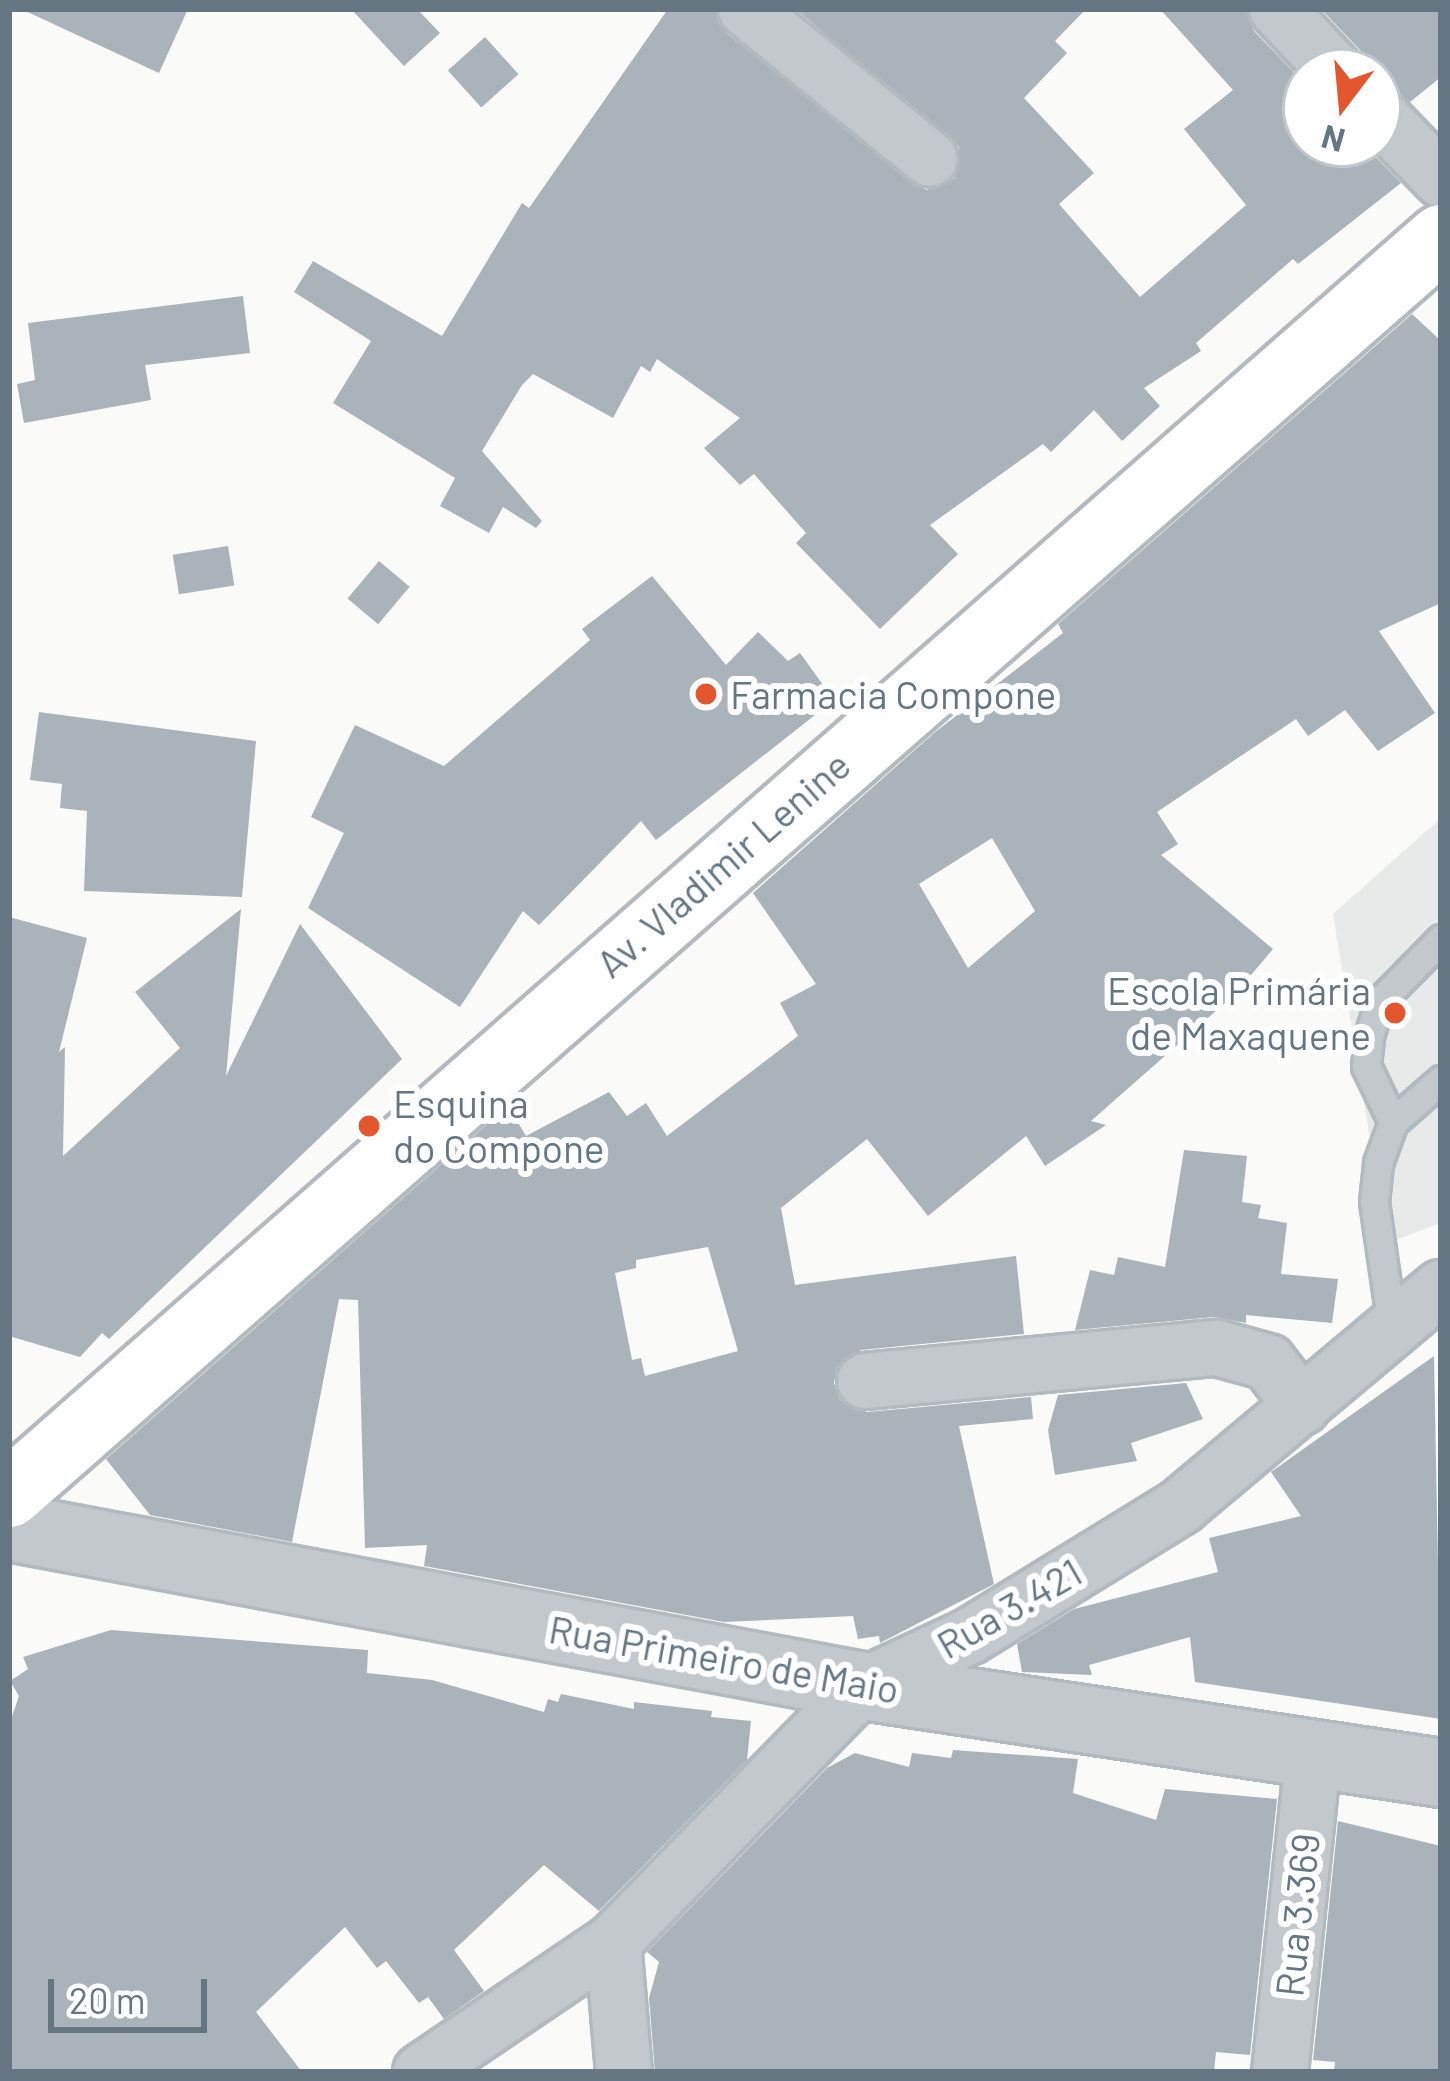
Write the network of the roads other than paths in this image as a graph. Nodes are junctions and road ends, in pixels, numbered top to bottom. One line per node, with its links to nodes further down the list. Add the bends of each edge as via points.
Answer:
1 (746, 9): 5 (street)
2 (1277, 9): 3 (street)
3 (1314, 48)
4 (1402, 139): 6 (street)
5 (929, 159)
6 (1441, 179)
7 (1441, 238): 15 (main road, Av. Vladimir Lenine)
8 (1441, 939): 10 (lane, via 1379,1000 1369,1036 1366,1066)
9 (1441, 1080): 10 (lane)
10 (1393, 1121): 12 (lane, via 1374,1202)
11 (1441, 1288): 12 (street, Rua 3.421)
12 (1393, 1332): 14 (street, Rua 3.421)
13 (866, 1382): 14 (street, via 1217,1348 1268,1362)
14 (1302, 1406): 17 (street, Rua 3.421, via 1181,1506 970,1636)
15 (9, 1494)
16 (9, 1527): 17 (street, Rua Primeiro de Maio)
17 (863, 1685): 18 (street, Rua Primeiro de Maio); 20 (street, Rua 3.421)
18 (1313, 1758): 19 (street, Rua Primeiro de Maio); 23 (street, Rua 3.369)
19 (1441, 1773)
20 (613, 1942): 21 (street, Rua 3.421); 22 (street)
21 (421, 2072)
22 (624, 2072)
23 (1280, 2072)

